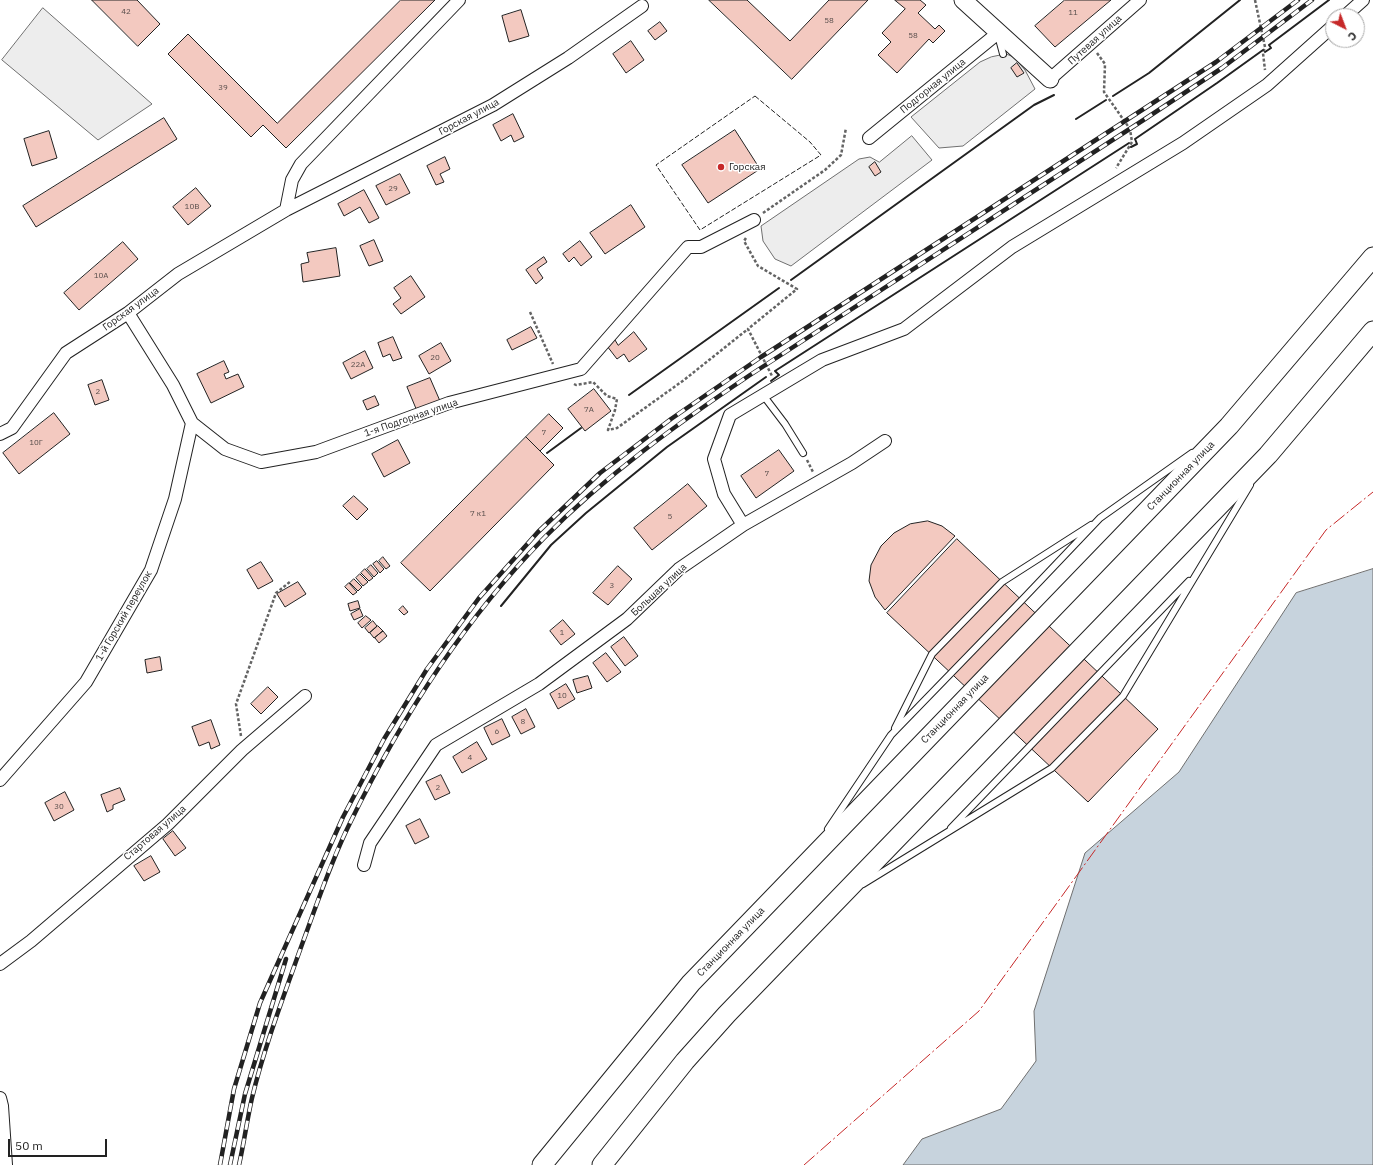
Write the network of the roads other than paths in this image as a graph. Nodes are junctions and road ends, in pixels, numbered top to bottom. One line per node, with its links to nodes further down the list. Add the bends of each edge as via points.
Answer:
1 (458, 0): 12 (street, via 301,164 292,180)
2 (963, 0): 7 (street)
3 (1140, 0): 10 (street, Путевая улица)
4 (1363, 0): 6 (street)
5 (642, 6): 12 (street, Горская улица, via 568,58 493,105)
6 (1354, 8)
7 (998, 33): 9 (lane); 10 (street); 11 (street, Подгорная улица)
8 (1325, 33): 17 (street, via 1267,85 1183,142 1012,247 904,329 822,360)
9 (1003, 54)
10 (1050, 80)
11 (869, 138)
12 (286, 210): 15 (street, Горская улица, via 178,274)
13 (754, 220): 18 (street, 1-я Подгорная улица, via 701,247 688,247 581,369 450,402 316,452 261,462 225,449)
14 (1373, 257): 19 (main road, Станционная улица)
15 (128, 313): 18 (street, 1-я Подгорная улица, via 173,385); 20 (street, Горская улица, via 66,353 12,428)
16 (1373, 331): 23 (main road)
17 (763, 395): 22 (lane); 25 (street, via 730,415 714,459 724,494)
18 (192, 423): 29 (street, 1-й Горский переулок, via 175,499 151,570 86,682)
19 (1229, 426): 24 (lane); 32 (main road, Станционная улица)
20 (0, 434)
21 (885, 441): 25 (street, Большая улица, via 852,463)
22 (803, 453)
23 (1268, 455): 26 (lane); 33 (main road)
24 (1100, 518): 28 (lane); 28 (lane, via 1002,582 932,654)
25 (743, 525): 31 (street, Большая улица, via 679,569 627,619 539,684 436,745 370,843)
26 (1197, 572): 30 (lane); 30 (lane, via 1122,696 1052,768)
27 (305, 696): 34 (street, Стартовая улица, via 242,750 168,824 31,941)
28 (891, 735): 32 (lane)
29 (0, 780)
30 (944, 835): 33 (lane)
31 (364, 865)
32 (801, 870): 37 (main road, Станционная улица, via 691,983)
33 (836, 901): 38 (main road, via 685,1061)
34 (0, 964)
35 (0, 1098): 36 (street)
36 (6, 1165)
37 (542, 1165)
38 (602, 1165)

